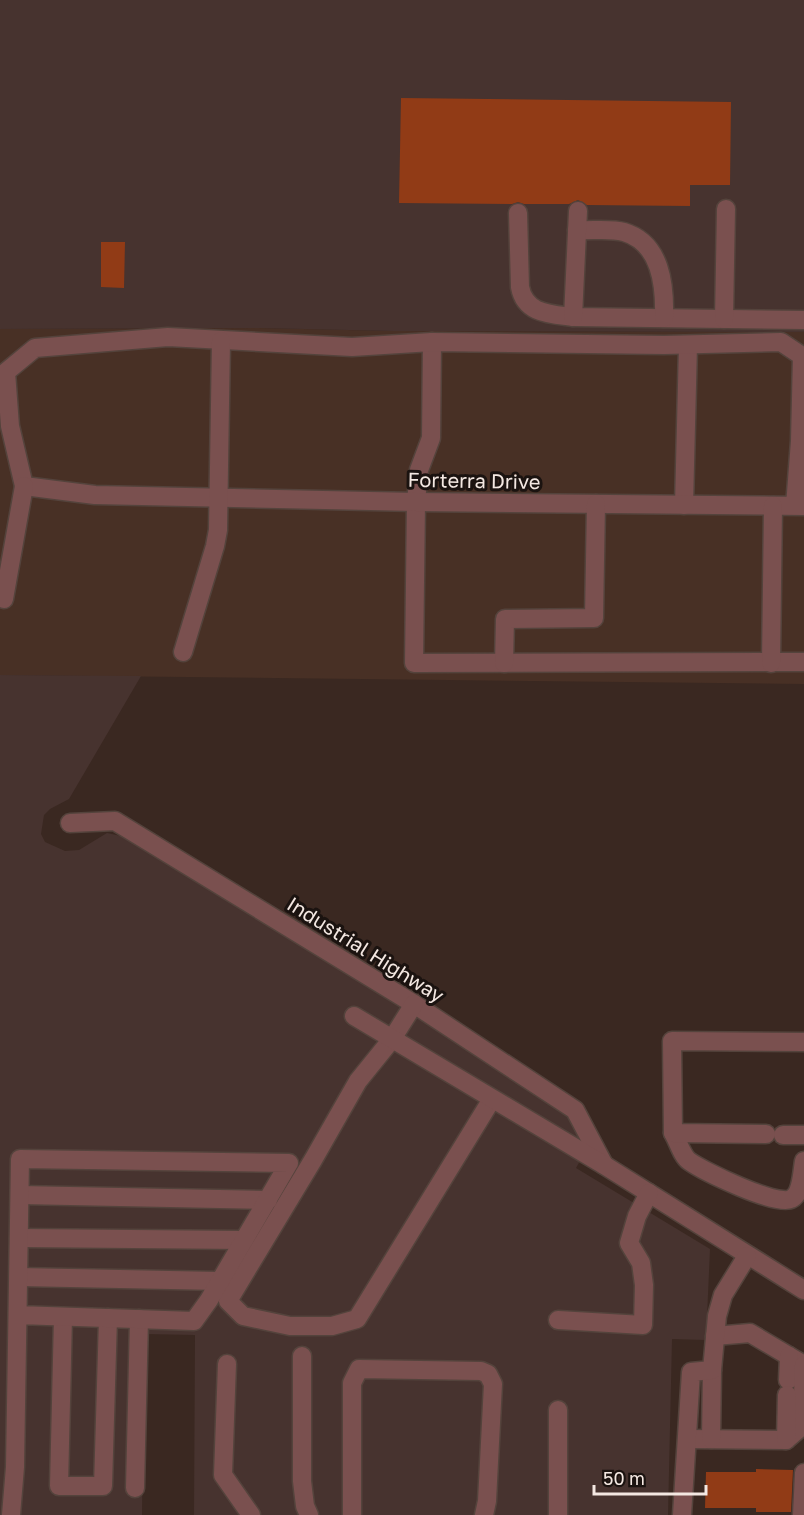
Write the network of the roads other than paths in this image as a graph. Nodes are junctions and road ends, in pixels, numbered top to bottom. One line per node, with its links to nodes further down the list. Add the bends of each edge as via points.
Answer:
1 (726, 208): 7 (street)
2 (578, 211): 4 (street)
3 (518, 213): 5 (street, via 522,296 534,309)
4 (577, 230): 5 (street); 6 (street, via 623,232 648,247 661,271)
5 (573, 317): 6 (street)
6 (664, 318): 7 (street)
7 (724, 319): 8 (street)
8 (804, 320)
9 (221, 341): 10 (street, via 352,347); 12 (street, via 168,337 35,348 6,372 10,426); 13 (street)
10 (432, 342): 11 (street); 14 (street, via 431,438 419,470)
11 (688, 345): 16 (street); 18 (street, via 781,342 802,356)
12 (24, 486): 13 (street, Forterra Drive, via 95,495); 19 (street)
13 (220, 498): 14 (street, Forterra Drive); 20 (street, via 215,546)
14 (416, 502): 15 (street, Forterra Drive); 22 (street, via 414,663)
15 (596, 504): 16 (street, Forterra Drive); 22 (street, via 594,618 505,619)
16 (684, 505): 17 (street, Forterra Drive)
17 (773, 506): 18 (street, Forterra Drive); 23 (street)
18 (799, 506)
19 (4, 599)
20 (183, 652)
21 (804, 662): 23 (street)
22 (504, 663): 23 (street)
23 (771, 663)
24 (70, 823): 25 (street, Industrial Highway, via 115,821)
25 (414, 1004): 27 (street); 33 (street, Industrial Highway, via 574,1110)
26 (354, 1016): 27 (street)
27 (392, 1039): 29 (street); 29 (street, via 358,1081 228,1301 243,1316 290,1326 332,1326 357,1319)
28 (804, 1042): 30 (street, via 672,1041)
29 (492, 1099): 33 (street)
30 (674, 1133): 31 (street); 32 (street, via 687,1160 742,1188 782,1202 798,1192)
31 (804, 1135)
32 (804, 1161)
33 (603, 1165): 34 (street)
34 (649, 1193): 39 (street); 47 (street, via 637,1215 630,1243 642,1263 643,1325)
35 (20, 1195): 36 (street); 36 (street, via 20,1159 289,1163); 37 (street)
36 (268, 1200): 38 (street)
37 (19, 1238): 38 (street); 40 (street)
38 (244, 1240): 41 (street)
39 (747, 1256): 42 (street); 48 (street, via 723,1296)
40 (19, 1277): 41 (street); 43 (street)
41 (220, 1281): 46 (street, via 194,1321)
42 (804, 1290)
43 (18, 1315): 44 (street); 61 (street)
44 (63, 1317): 45 (street); 45 (street, via 59,1485 103,1486)
45 (108, 1318): 46 (street)
46 (139, 1319): 58 (street)
47 (558, 1320)
48 (715, 1336): 50 (street, via 750,1333); 52 (street)
49 (302, 1356): 63 (street, via 302,1481)
50 (799, 1362): 56 (street, via 788,1388); 56 (street, via 802,1426)
51 (226, 1364): 62 (street, via 223,1475)
52 (712, 1370): 54 (street, via 691,1372); 55 (street)
53 (558, 1410): 64 (street)
54 (688, 1439): 55 (street); 65 (street)
55 (711, 1439): 56 (street)
56 (786, 1440)
57 (804, 1473): 66 (street)
58 (135, 1488)
59 (351, 1508): 60 (street, via 352,1383 358,1369 488,1374 493,1384)
60 (485, 1508)
61 (11, 1515)
62 (250, 1515)
63 (309, 1515)
64 (558, 1515)
65 (682, 1515)
66 (802, 1515)

